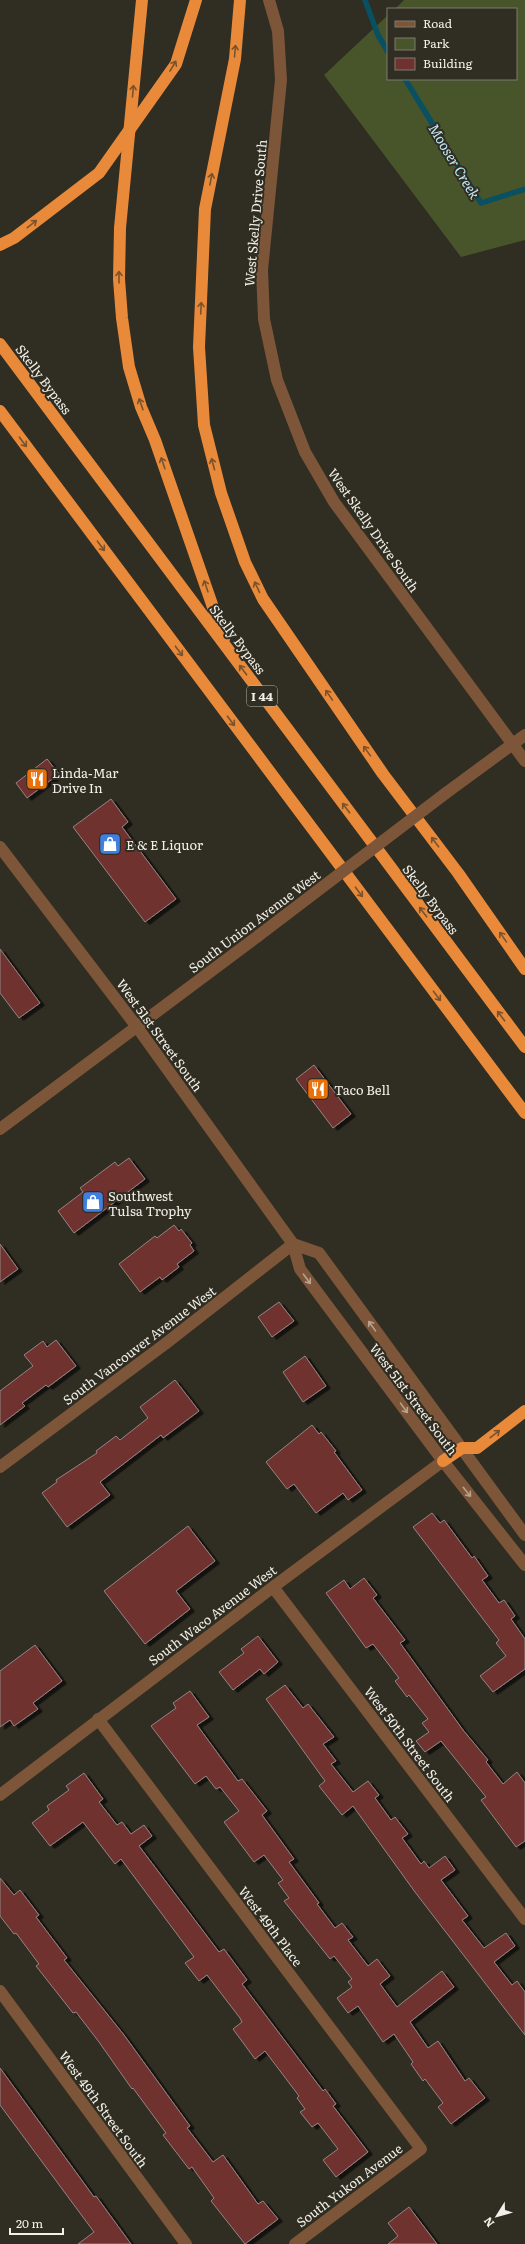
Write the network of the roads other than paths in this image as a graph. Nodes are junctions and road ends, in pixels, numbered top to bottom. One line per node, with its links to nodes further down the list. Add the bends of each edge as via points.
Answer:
1 (142, 0): 8 (highway, one-way to 1, via 155,440 141,407 129,367 122,318 119,279 120,228)
2 (196, 0): 5 (highway, one-way to 2, bridge, via 14,238 99,173 176,64)
3 (240, 0): 13 (highway, one-way to 3, via 458,873 383,774 263,599 245,562 221,493 204,425 199,347 205,209 235,59)
4 (269, 0): 10 (street, West Skelly Drive South, via 278,31 281,80 262,270 264,319 277,380 305,452 334,502)
5 (0, 245)
6 (0, 344): 8 (highway, Skelly Bypass / I 44)
7 (0, 411): 16 (highway, one-way to 16)
8 (228, 649): 15 (highway, Skelly Bypass / I 44, one-way to 8)
9 (525, 735): 10 (street, South Union Avenue West)
10 (512, 745): 11 (street, West Skelly Drive South); 14 (street, South Union Avenue West, bridge)
11 (525, 761)
12 (0, 847): 14 (street, West 51st Street South)
13 (525, 969)
14 (137, 1027): 17 (street, South Union Avenue West); 18 (street, West 51st Street South)
15 (525, 1047)
16 (525, 1113)
17 (0, 1129)
18 (293, 1244): 20 (street, West 51st Street South, one-way to 18, via 319,1254); 21 (street, West 51st Street South, one-way to 21, via 300,1270); 22 (street, South Vancouver Avenue West, via 165,1344)
19 (525, 1411): 20 (highway, one-way to 19, via 477,1448)
20 (462, 1448): 21 (highway); 23 (street, West 51st Street South)
21 (443, 1461): 24 (street, West 51st Street South, one-way to 24); 25 (street, South Waco Avenue West)
22 (0, 1467)
23 (525, 1535)
24 (525, 1565)
25 (273, 1587): 26 (street, South Waco Avenue West); 28 (street, West 50th Street South)
26 (98, 1719): 27 (street, South Waco Avenue West); 30 (street, West 49th Place)
27 (0, 1795)
28 (525, 1918)
29 (0, 1991): 31 (street, West 49th Street South)
30 (421, 2149): 32 (street, South Yukon Avenue)
31 (186, 2244)
32 (294, 2244)

